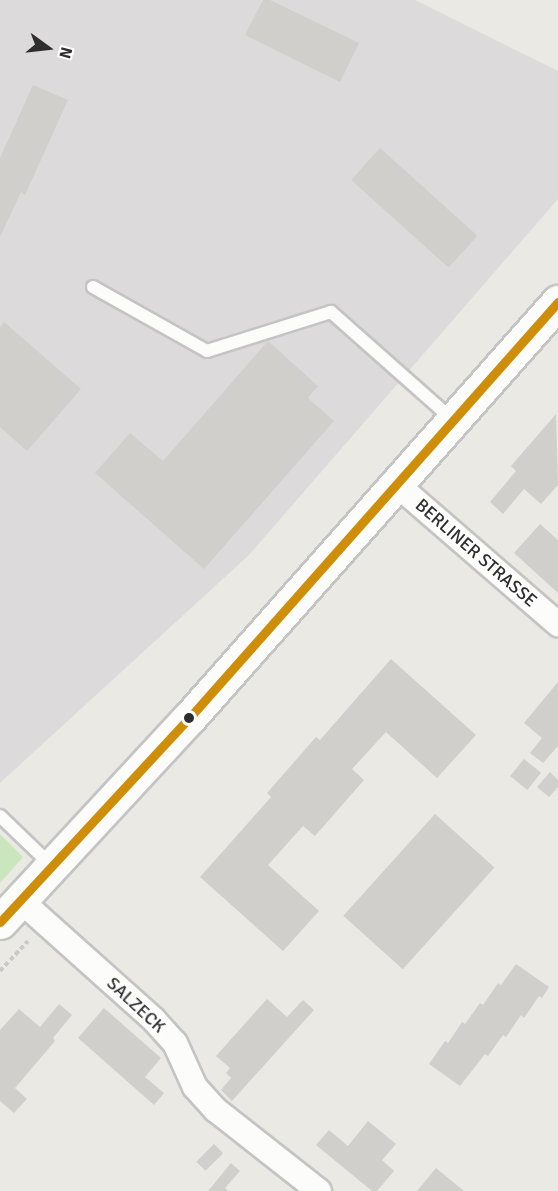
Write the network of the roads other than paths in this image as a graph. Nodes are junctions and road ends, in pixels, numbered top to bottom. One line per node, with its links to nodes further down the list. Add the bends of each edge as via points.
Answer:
1 (93, 287): 3 (lane, via 207,351 331,312)
2 (558, 302): 3 (main road)
3 (454, 421): 4 (main road)
4 (395, 483): 5 (street, BERLINER STRASSE); 7 (main road, via 183,725)
5 (558, 624)
6 (0, 816): 7 (lane)
7 (52, 866): 8 (main road)
8 (10, 911): 9 (street, SALZECK, via 154,1020 175,1042 195,1087 216,1110)
9 (319, 1191)

